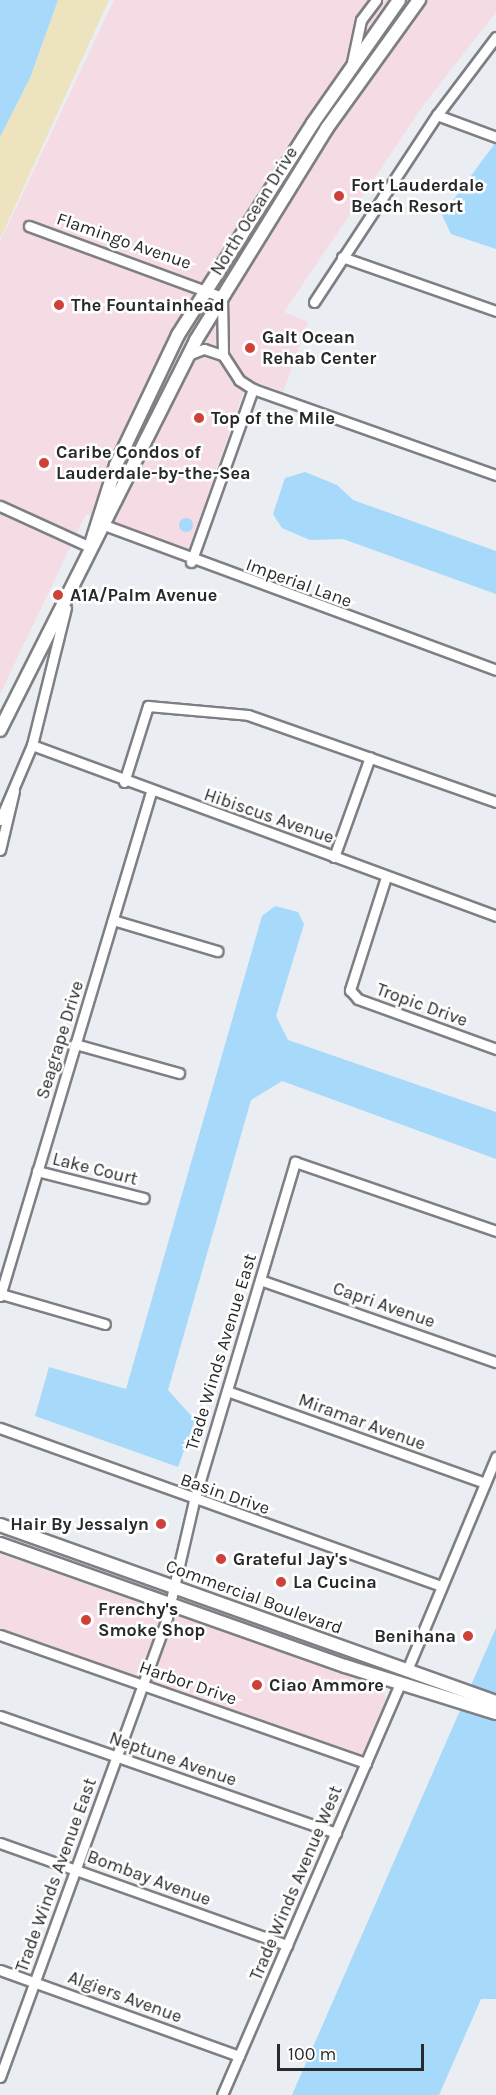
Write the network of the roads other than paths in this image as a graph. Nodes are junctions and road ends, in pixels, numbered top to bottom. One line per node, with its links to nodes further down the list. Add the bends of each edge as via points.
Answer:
1 (376, 0): 5 (street, via 369,8)
2 (399, 0): 5 (main road, North Ocean Drive)
3 (418, 0): 11 (main road, North Ocean Drive, via 327,128)
4 (496, 37): 6 (street)
5 (351, 67): 10 (main road, North Ocean Drive)
6 (437, 115): 7 (street); 9 (street)
7 (492, 135)
8 (29, 226): 10 (street, Flamingo Avenue)
9 (342, 257): 12 (street); 13 (street)
10 (207, 288): 11 (street, Flamingo Avenue); 19 (main road, North Ocean Drive, via 162,365)
11 (222, 297): 14 (main road, North Ocean Drive); 15 (street)
12 (314, 302)
13 (496, 310)
14 (188, 355): 15 (street, via 204,349); 19 (main road, North Ocean Drive)
15 (223, 355): 16 (street, via 239,380)
16 (252, 389): 17 (street); 21 (street)
17 (496, 475)
18 (0, 506): 20 (street)
19 (99, 524): 20 (main road, North Ocean Drive); 21 (street, Imperial Lane)
20 (90, 547): 22 (main road, North Ocean Drive)
21 (191, 562): 23 (street, Imperial Lane)
22 (69, 597): 24 (main road, North Ocean Drive); 25 (street)
23 (496, 670)
24 (0, 730)
25 (32, 745): 27 (street, Hibiscus Avenue); 28 (street)
26 (370, 757): 27 (street, via 248,715 148,706); 30 (street); 34 (street)
27 (124, 782): 29 (street, Hibiscus Avenue)
28 (15, 786): 31 (street); 32 (street)
29 (151, 792): 34 (street, Hibiscus Avenue); 37 (street, Seagrape Drive)
30 (496, 802)
31 (0, 820)
32 (3, 831): 33 (street)
33 (0, 850)
34 (334, 857): 35 (street, Hibiscus Avenue)
35 (386, 877): 36 (street, Hibiscus Avenue); 40 (street, Tropic Drive, via 350,990 358,999)
36 (496, 916)
37 (113, 920): 38 (street); 39 (street, Seagrape Drive)
38 (217, 951)
39 (75, 1044): 41 (street); 42 (street, Seagrape Drive)
40 (496, 1049)
41 (179, 1073)
42 (38, 1171): 43 (street, Lake Court); 46 (street, Seagrape Drive)
43 (144, 1198)
44 (496, 1232): 45 (street, Trade Winds Avenue East, via 295,1162)
45 (260, 1280): 48 (street, Capri Avenue); 49 (street, Trade Winds Avenue East)
46 (0, 1295): 47 (street)
47 (105, 1324)
48 (496, 1362)
49 (227, 1391): 52 (street, Miramar Avenue); 53 (street, Trade Winds Avenue East)
50 (0, 1428): 53 (street, Basin Drive)
51 (496, 1457): 52 (street)
52 (485, 1483): 56 (street)
53 (195, 1501): 56 (street, Basin Drive); 57 (street, Trade Winds Avenue East)
54 (0, 1525): 57 (main road, Commercial Boulevard)
55 (0, 1544): 58 (main road, Commercial Boulevard)
56 (442, 1586): 60 (street)
57 (172, 1587): 58 (street, Trade Winds Avenue East); 60 (main road, Commercial Boulevard)
58 (169, 1604): 61 (main road, Commercial Boulevard); 63 (street, Trade Winds Avenue East)
59 (0, 1635): 63 (street, Harbor Drive)
60 (407, 1670): 61 (main road); 64 (main road, Commercial Boulevard)
61 (381, 1679): 62 (main road, Commercial Boulevard)
62 (400, 1684): 64 (main road, Commercial Boulevard); 69 (street, Trade Winds Avenue West)
63 (143, 1685): 68 (street, Trade Winds Avenue East); 69 (street, Harbor Drive)
64 (454, 1693): 65 (main road, Commercial Boulevard); 66 (main road, Commercial Boulevard)
65 (496, 1702)
66 (496, 1713)
67 (0, 1716): 68 (street, Neptune Avenue)
68 (117, 1757): 70 (street, Neptune Avenue); 72 (street, Trade Winds Avenue East)
69 (366, 1763): 70 (street, Trade Winds Avenue West)
70 (336, 1833): 73 (street, Trade Winds Avenue West)
71 (0, 1843): 72 (street, Bombay Avenue)
72 (76, 1869): 73 (street, Bombay Avenue); 75 (street, Trade Winds Avenue East)
73 (287, 1946): 76 (street, Trade Winds Avenue West)
74 (0, 1970): 75 (street, Algiers Avenue)
75 (34, 1982): 76 (street, Algiers Avenue); 77 (street, Trade Winds Avenue East)
76 (239, 2056): 78 (street, Trade Winds Avenue West)
77 (0, 2077)
78 (222, 2095)

